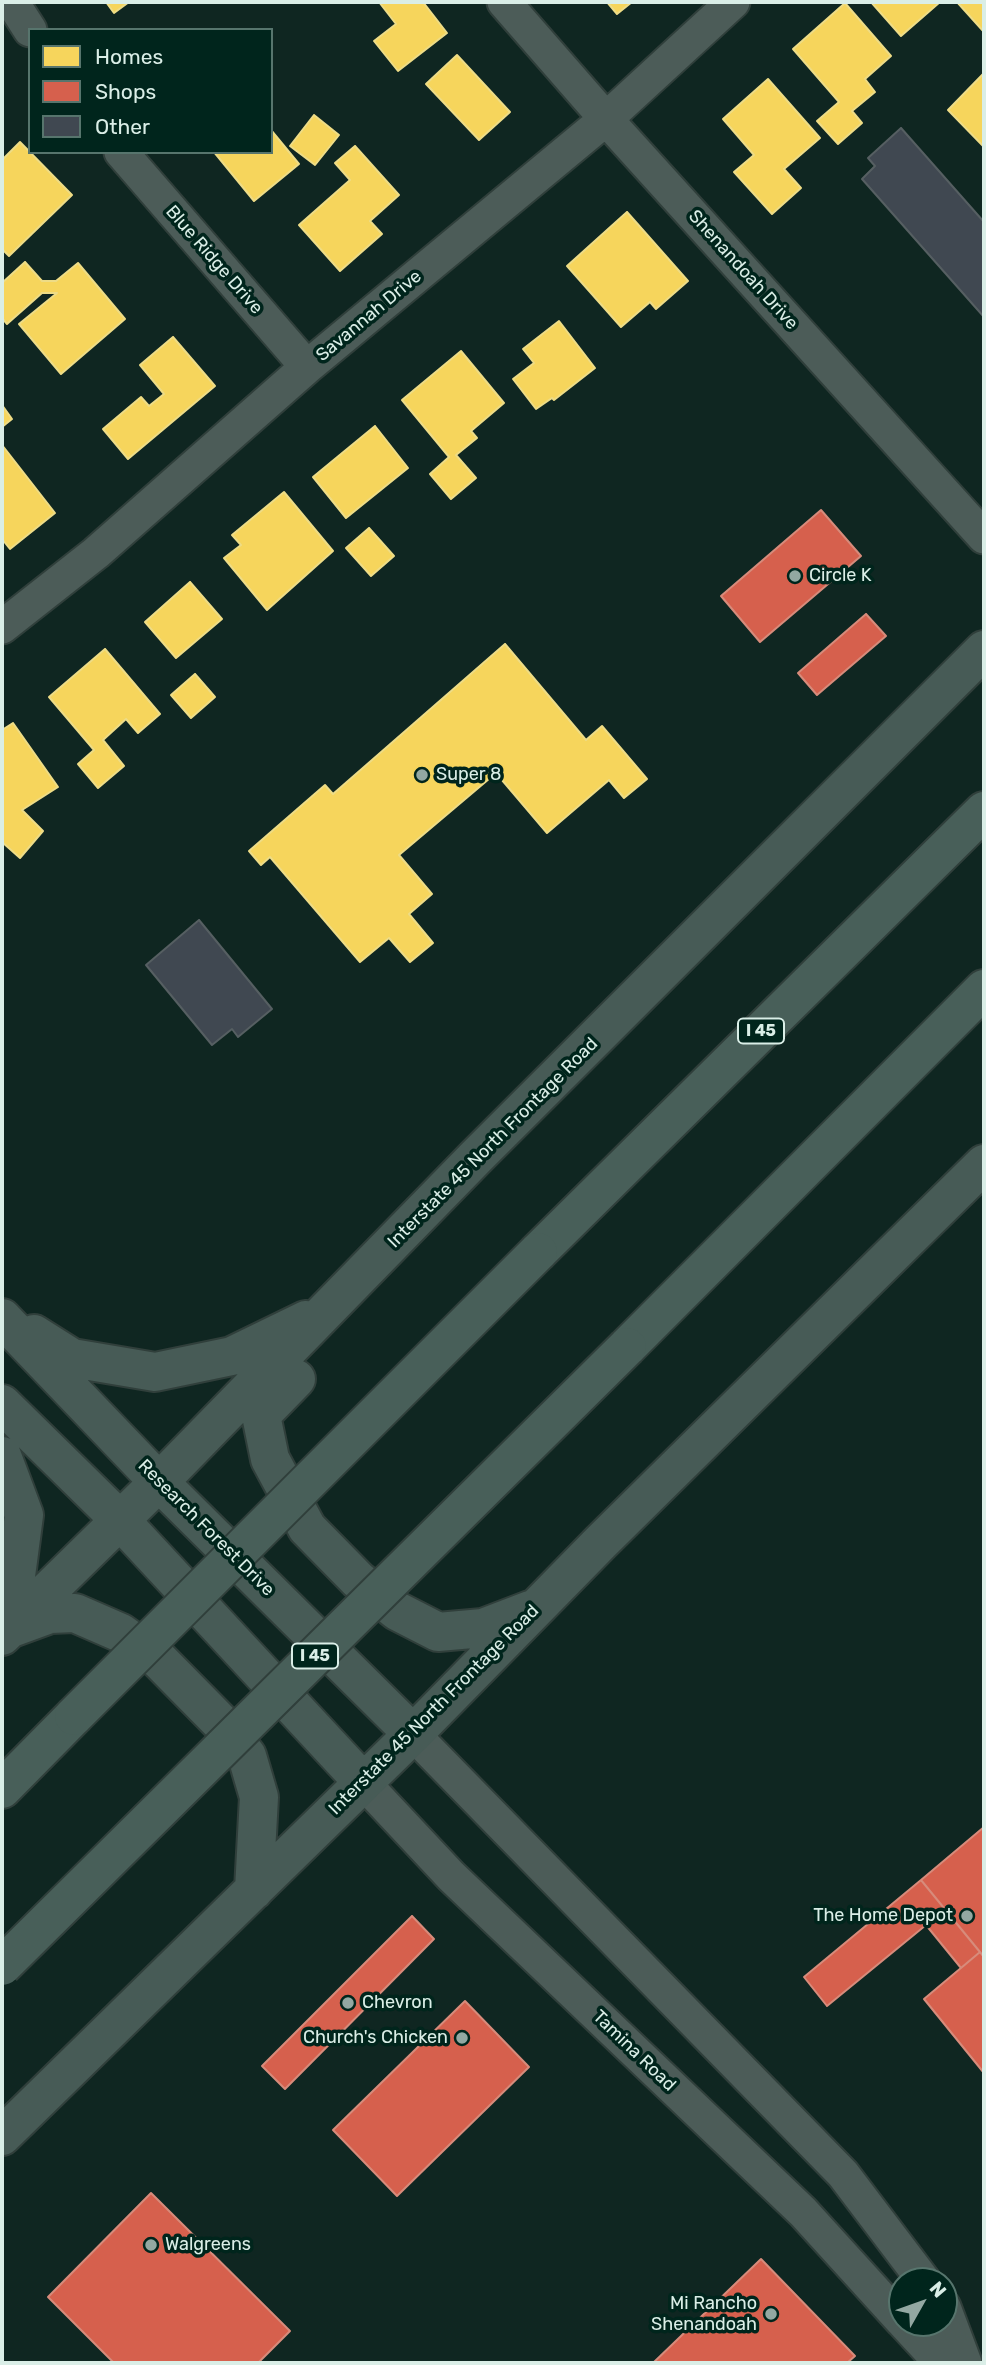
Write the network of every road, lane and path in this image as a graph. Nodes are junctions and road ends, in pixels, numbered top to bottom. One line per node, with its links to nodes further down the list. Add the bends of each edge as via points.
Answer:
1 (12, 2): 4 (street)
2 (505, 2): 5 (street, Shenandoah Drive)
3 (733, 2): 5 (street, Savannah Drive)
4 (29, 28)
5 (606, 119): 7 (street, Savannah Drive); 8 (street, Shenandoah Drive)
6 (123, 154): 7 (street, Blue Ridge Drive)
7 (307, 367): 9 (street, Savannah Drive, via 96,553)
8 (984, 537)
9 (2, 627)
10 (984, 650): 14 (main road, Interstate 45 North Frontage Road, via 476,1157)
11 (984, 811): 23 (highway, I 45, bridge)
12 (984, 989): 29 (highway, I 45, bridge)
13 (984, 1164): 21 (main road, Interstate 45 North Frontage Road)
14 (333, 1307): 15 (main road, via 232,1356 155,1372 72,1358); 19 (main road, Interstate 45 North Frontage Road); 21 (main road, via 337,1336 261,1415 270,1459 307,1528 368,1588 397,1611 438,1632 483,1628)
15 (2, 1313)
16 (2, 1318): 19 (main road, Research Forest Drive)
17 (2, 1404): 20 (main road)
18 (2, 1457): 22 (main road, via 24,1515)
19 (159, 1482): 20 (main road, Interstate 45 North Frontage Road); 24 (main road, Research Forest Drive)
20 (120, 1520): 22 (main road, Interstate 45 North Frontage Road); 26 (main road)
21 (538, 1606): 24 (main road, Interstate 45 North Frontage Road)
22 (5, 1633): 28 (main road, via 50,1615 75,1613 121,1633 159,1660 222,1724 247,1756 259,1797)
23 (74, 1716): 25 (highway); 27 (highway, I 45)
24 (413, 1734): 26 (main road, Interstate 45 North Frontage Road); 31 (street, via 843,2174)
25 (2, 1759)
26 (363, 1782): 28 (main road, Interstate 45 North Frontage Road); 32 (street, Tamina Road, via 451,1876 803,2212)
27 (2, 1789)
28 (254, 1890): 30 (main road, Interstate 45 North Frontage Road)
29 (2, 1966)
30 (2, 2136)
31 (913, 2267)
32 (888, 2306)
33 (917, 2337): 35 (street, Tamina Road)
34 (955, 2337): 36 (street)
35 (941, 2363)
36 (965, 2363)

